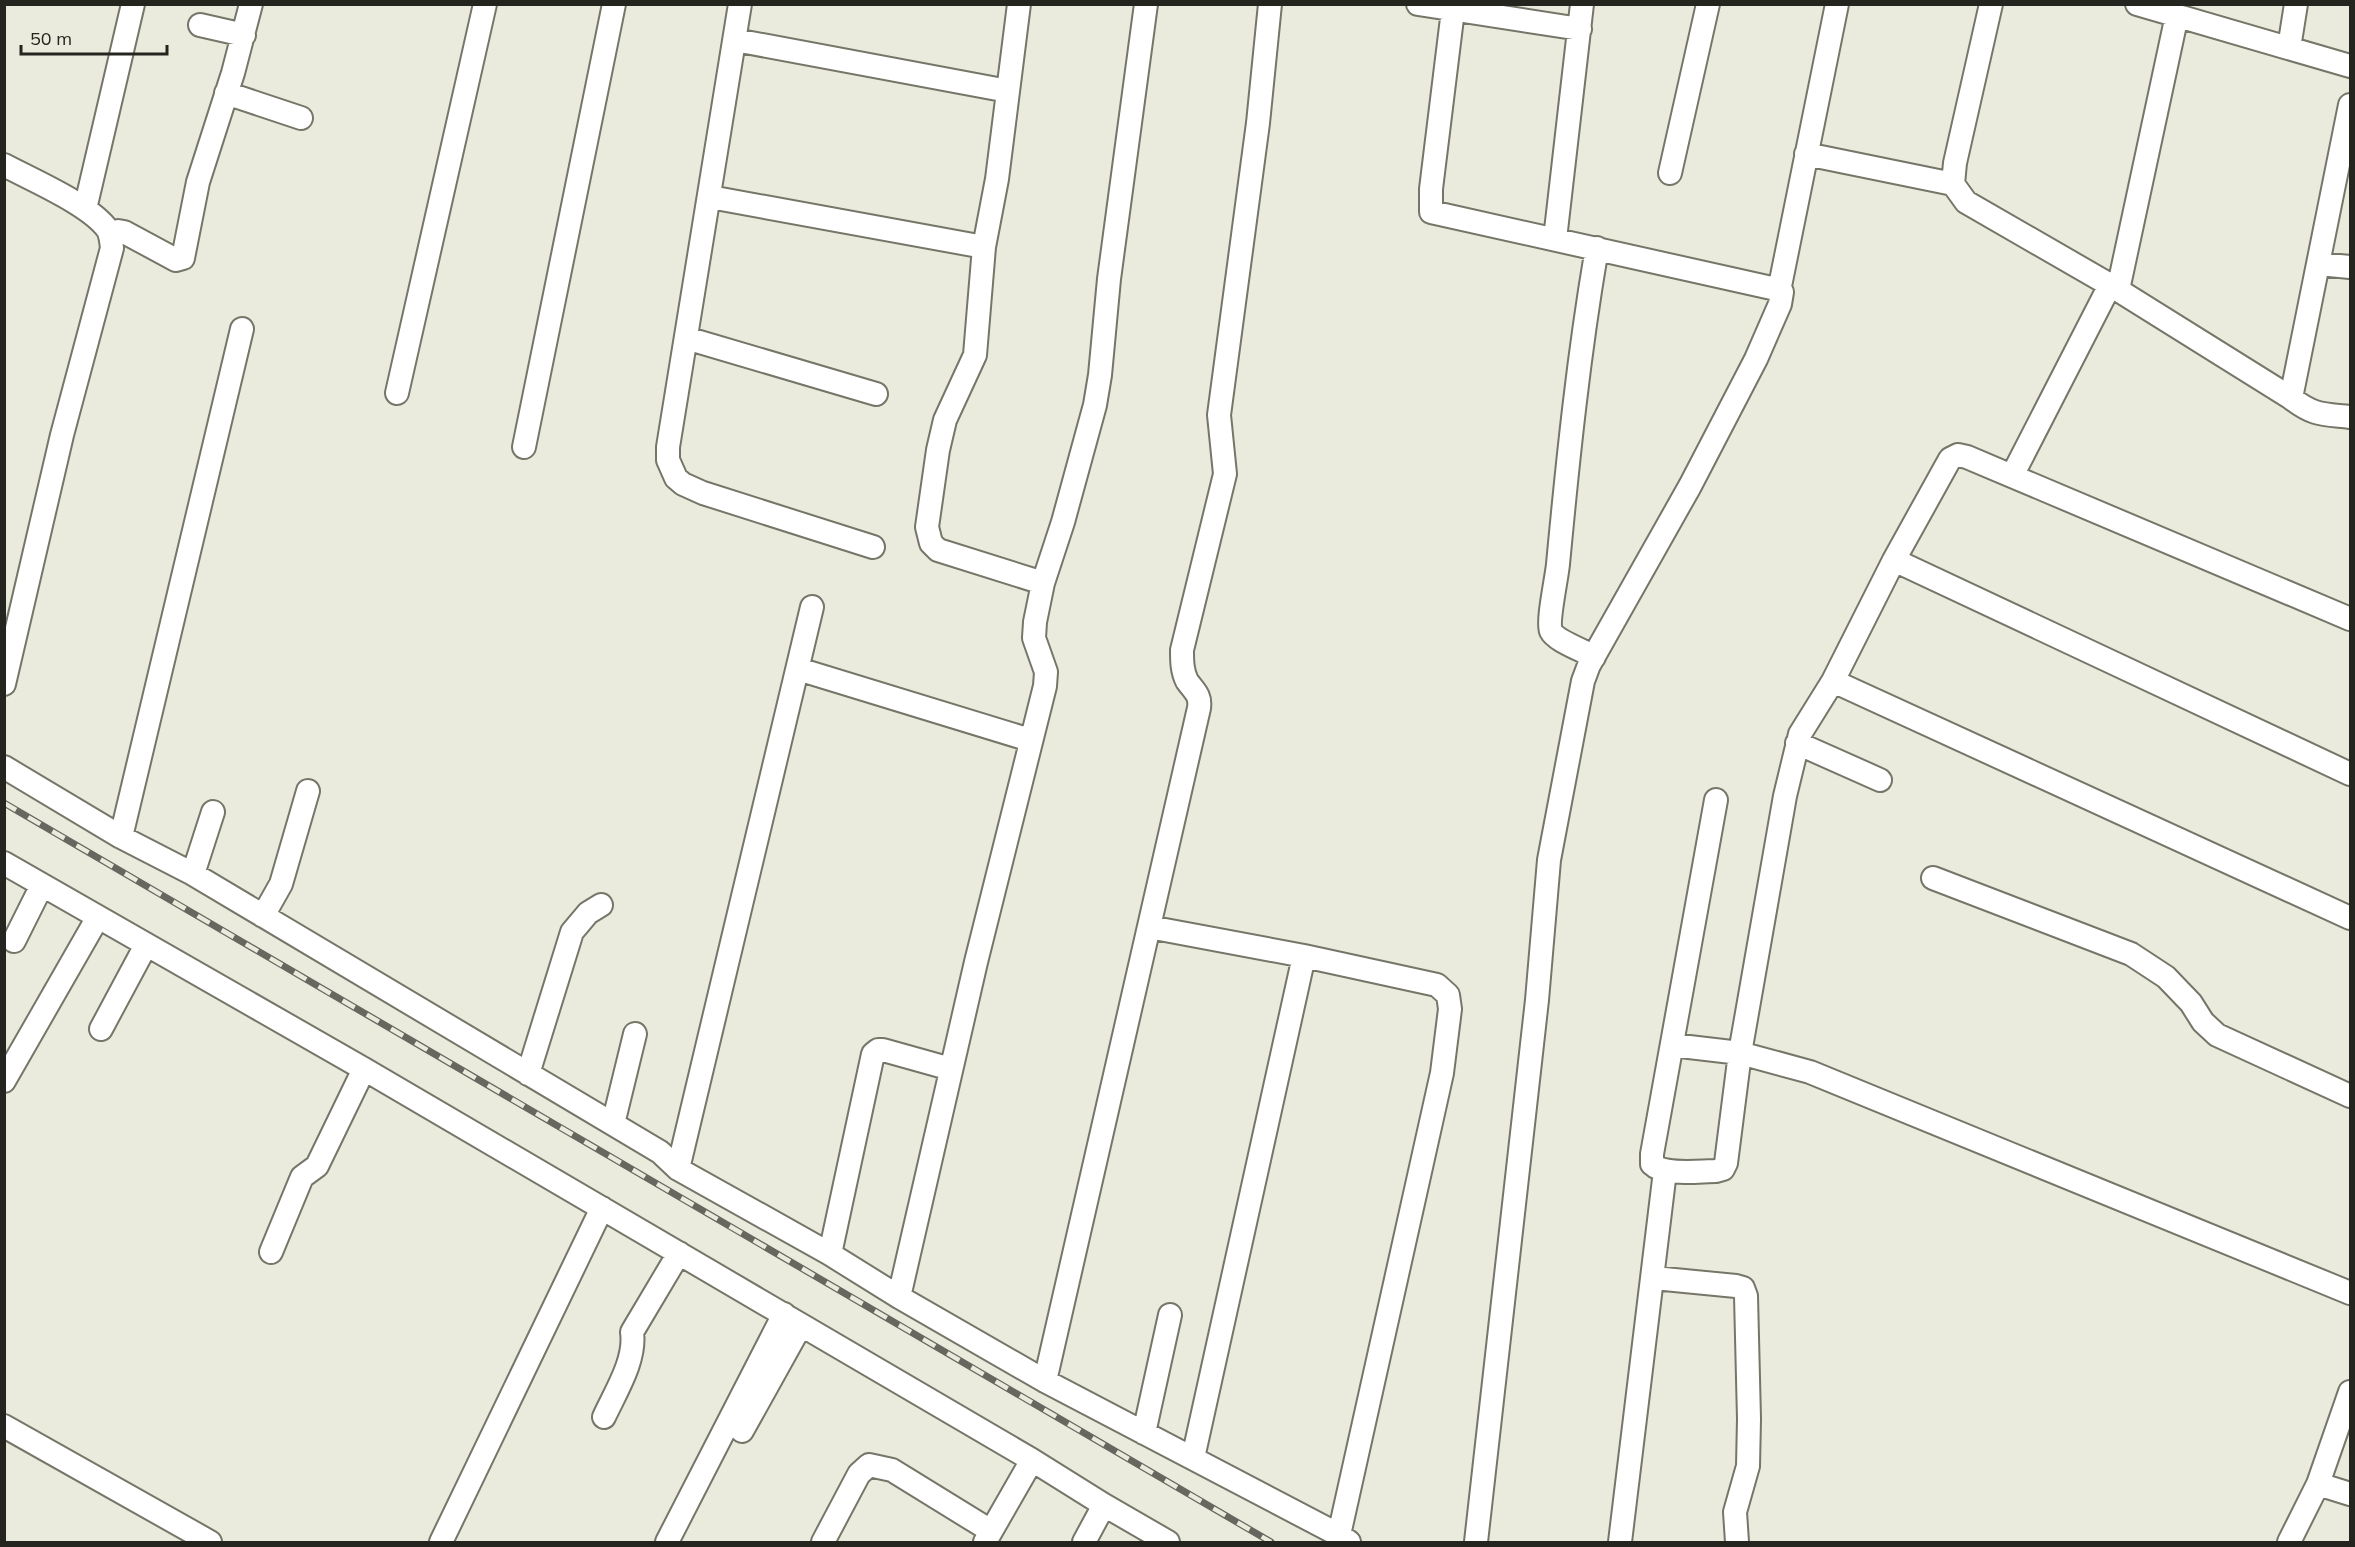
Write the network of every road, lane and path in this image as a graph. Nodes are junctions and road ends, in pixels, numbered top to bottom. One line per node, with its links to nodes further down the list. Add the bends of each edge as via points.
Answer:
1 (133, 4): 33 (street)
2 (251, 4): 20 (street)
3 (485, 4): 44 (street)
4 (614, 4): 48 (street)
5 (740, 4): 21 (street)
6 (1018, 4): 24 (street)
7 (1146, 4): 52 (street, via 1095,405)
8 (1270, 4): 76 (street, via 1257,134 1219,415 1225,474 1182,650 1183,670 1198,693 1199,708)
9 (1418, 4): 16 (street)
10 (1582, 4): 19 (street)
11 (1708, 4): 30 (street)
12 (1837, 4): 28 (street)
13 (1991, 4): 31 (street)
14 (2136, 4): 17 (street)
15 (2296, 4): 22 (street)
16 (1453, 10): 19 (street); 35 (street, via 1431,212)
17 (2177, 15): 22 (street); 41 (street)
18 (200, 25): 20 (street)
19 (1580, 28): 35 (street)
20 (244, 35): 25 (street)
21 (735, 40): 24 (street); 32 (street)
22 (2289, 48): 23 (street)
23 (2350, 66)
24 (1008, 91): 36 (street, via 998,179)
25 (226, 93): 27 (street); 34 (street, via 198,183 183,258 176,260 124,232 118,231)
26 (2350, 105): 38 (street)
27 (301, 118)
28 (1806, 154): 31 (street); 40 (street)
29 (4, 165): 33 (street)
30 (1670, 173)
31 (1953, 184): 41 (street, via 1966,202)
32 (710, 197): 36 (street); 43 (street)
33 (85, 209): 34 (street)
34 (111, 237): 58 (street, via 112,248 62,435)
35 (1555, 238): 37 (street)
36 (984, 247): 52 (street, via 975,355 945,420 928,536 946,554)
37 (1597, 248): 40 (street, via 1765,287); 55 (street, via 1550,617 1551,631 1557,638)
38 (2319, 264): 39 (street); 46 (street)
39 (2350, 267)
40 (1779, 286): 55 (street, via 1780,304 1756,359)
41 (2114, 287): 46 (street); 49 (street)
42 (242, 329): 67 (street)
43 (686, 338): 45 (street); 50 (street, via 668,447 668,460 676,478 703,493)
44 (397, 393)
45 (876, 394)
46 (2291, 398): 47 (street, via 2318,414)
47 (2350, 417)
48 (524, 447)
49 (2012, 476): 51 (street, via 1967,457 1958,455 1950,459); 54 (street)
50 (873, 547)
51 (1894, 560): 57 (street); 62 (street)
52 (1043, 583): 59 (street, via 1034,638 1046,672 1045,686)
53 (812, 607): 56 (street)
54 (2350, 619)
55 (1593, 657): 120 (street, via 1580,692 1549,860)
56 (798, 669): 59 (street); 90 (street)
57 (1833, 681): 60 (street); 75 (street)
58 (4, 684)
59 (1030, 740): 85 (street)
60 (1797, 743): 63 (street); 83 (street)
61 (4, 767): 67 (street)
62 (2350, 774)
63 (1880, 780)
64 (308, 791): 73 (street, via 280,884)
65 (1716, 800): 82 (street)
66 (213, 812): 69 (street)
67 (121, 837): 69 (street)
68 (4, 863): 71 (street)
69 (193, 874): 73 (street)
70 (1933, 878): 88 (street, via 2131,954 2166,977 2217,1035)
71 (42, 885): 74 (street); 77 (street)
72 (601, 905): 86 (street, via 588,913 572,932)
73 (263, 916): 86 (street)
74 (99, 917): 78 (street); 87 (street)
75 (2350, 918)
76 (1149, 927): 79 (street); 101 (street)
77 (14, 940)
78 (146, 945): 80 (street); 84 (street)
79 (1304, 956): 107 (street); 113 (street, via 1437,985 1446,991 1450,1001 1442,1073)
80 (101, 1029)
81 (635, 1034): 89 (street)
82 (1672, 1045): 83 (street); 91 (street, via 1652,1154 1652,1164)
83 (1740, 1053): 91 (street, via 1723,1169); 97 (street, via 1810,1072)
84 (364, 1069): 92 (street); 93 (street, via 317,1166 302,1177)
85 (951, 1069): 95 (street, via 883,1050 873,1054); 98 (street)
86 (528, 1074): 89 (street)
87 (4, 1081)
88 (2350, 1096)
89 (613, 1124): 90 (street, via 660,1152)
90 (678, 1168): 95 (street)
91 (1665, 1171): 96 (street)
92 (602, 1208): 94 (street); 115 (street)
93 (271, 1252)
94 (679, 1253): 100 (street); 103 (street, via 632,1332 631,1355)
95 (830, 1254): 98 (street)
96 (1654, 1278): 121 (street); 122 (street, via 1736,1286 1743,1288 1746,1296 1748,1466 1735,1512)
97 (2350, 1293)
98 (899, 1297): 101 (street)
99 (1170, 1315): 106 (street)
100 (792, 1320): 105 (street); 108 (street); 116 (street)
101 (1045, 1381): 106 (street)
102 (2350, 1392): 109 (street)
103 (604, 1416)
104 (4, 1426): 114 (street)
105 (742, 1431)
106 (1144, 1433): 107 (street)
107 (1192, 1458): 113 (street)
108 (1032, 1460): 111 (street); 112 (street)
109 (2318, 1484): 110 (street); 123 (street)
110 (2350, 1494)
111 (1104, 1505): 118 (street); 119 (street)
112 (988, 1536): 117 (street, via 891,1470 869,1466 859,1473)
113 (1344, 1539)
114 (210, 1542)
115 (441, 1542)
116 (667, 1542)
117 (823, 1542)
118 (1084, 1542)
119 (1168, 1542)
120 (1476, 1542)
121 (1620, 1542)
122 (1737, 1542)
123 (2289, 1542)

